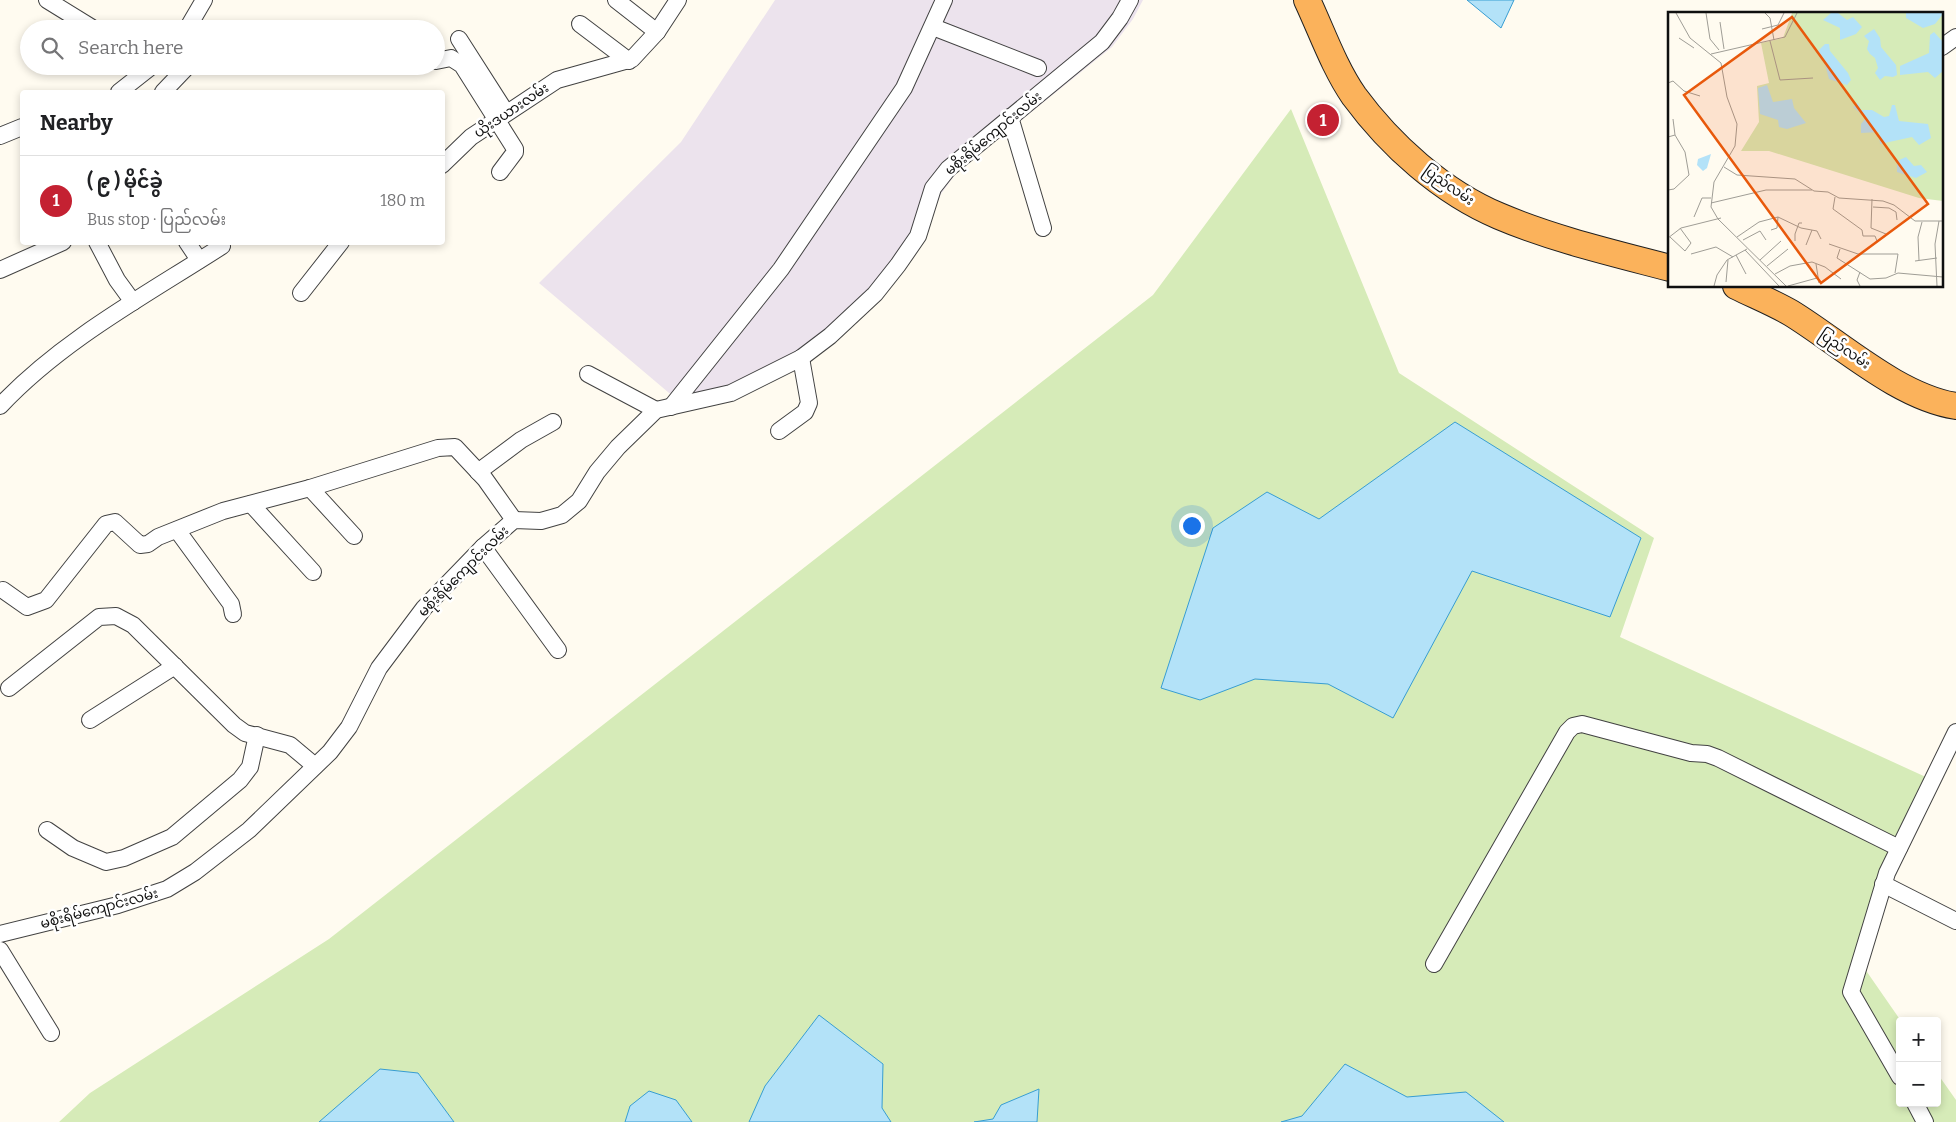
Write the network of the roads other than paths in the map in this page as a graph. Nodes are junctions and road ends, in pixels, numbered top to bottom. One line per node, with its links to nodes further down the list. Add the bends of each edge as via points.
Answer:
1 (47, 0): 8 (street)
2 (204, 0): 9 (street)
3 (616, 0): 12 (street)
4 (678, 0): 12 (street)
5 (944, 0): 11 (street)
6 (1130, 0): 24 (street, မစိုးရိမ်ကျောင်းလမ်း, via 1102,42)
7 (1308, 0): 36 (highway, ပြည်လမ်း, via 1353,95 1407,155 1442,182 1470,201 1515,223)
8 (79, 20)
9 (192, 20)
10 (580, 24): 17 (street)
11 (933, 27): 18 (street); 45 (street, via 904,88 781,269)
12 (657, 32): 17 (street)
13 (1956, 37): 15 (street)
14 (459, 39): 23 (street)
15 (1944, 46)
16 (445, 59): 23 (street, via 451,58 462,65)
17 (629, 61): 23 (street, ယိုးဒယားလမ်း, via 557,80)
18 (1038, 68)
19 (141, 75): 21 (street)
20 (179, 75): 22 (street)
21 (122, 90)
22 (165, 90)
23 (502, 116): 27 (street, ယိုးဒယားလမ်း, via 471,136); 28 (street, via 515,152)
24 (1010, 117): 29 (street); 41 (street, မစိုးရိမ်ကျောင်းလမ်း, via 948,168 933,188 918,236 875,294)
25 (20, 128): 26 (street)
26 (0, 136)
27 (445, 162)
28 (500, 172)
29 (1044, 228)
30 (56, 245): 37 (street)
31 (99, 245): 40 (street)
32 (189, 245): 35 (street)
33 (339, 245): 39 (street)
34 (222, 246): 35 (street)
35 (199, 260): 40 (street)
36 (1668, 267)
37 (0, 270)
38 (1740, 288): 44 (highway, ပြည်လမ်း, via 1790,312 1883,375 1929,398)
39 (301, 293)
40 (133, 302): 43 (street, via 54,357)
41 (801, 358): 45 (street, မစိုးရိမ်ကျောင်းလမ်း, via 731,393); 47 (street, via 809,403 805,412)
42 (588, 374): 45 (street)
43 (0, 406)
44 (1956, 406)
45 (664, 409): 51 (street, မစိုးရိမ်ကျောင်းလမ်း, via 618,447 574,506 541,521)
46 (553, 422): 48 (street, via 521,440)
47 (779, 431)
48 (478, 472): 49 (street, via 456,447 438,448); 51 (street)
49 (310, 488): 50 (street); 53 (street)
50 (251, 504): 52 (street, via 223,511); 55 (street)
51 (514, 520): 54 (street, မစိုးရိမ်ကျောင်းလမ်း)
52 (177, 530): 56 (street, via 140,545 115,522 106,524 46,600 27,607); 57 (street, via 231,604)
53 (354, 536)
54 (483, 548): 58 (street); 64 (street, မစိုးရိမ်ကျောင်းလမ်း, via 424,608 379,668 349,727)
55 (314, 572)
56 (3, 590)
57 (233, 614)
58 (558, 650)
59 (174, 666): 60 (street, via 133,625 116,616 104,616); 61 (street); 63 (street, via 234,725)
60 (9, 688)
61 (90, 720)
62 (1956, 732): 66 (street)
63 (257, 735): 64 (street, via 290,745); 65 (street, via 250,768 172,837 124,858 106,862 73,848)
64 (315, 766): 69 (street, မစိုးရိမ်ကျောင်းလမ်း, via 249,830 168,889)
65 (47, 830)
66 (1899, 848): 67 (street); 71 (street, via 1718,758 1582,724 1573,726)
67 (1883, 884): 68 (street); 73 (street, via 1851,992)
68 (1956, 921)
69 (0, 934)
70 (0, 950): 72 (street)
71 (1434, 964)
72 (51, 1033)
73 (1896, 1070)
74 (1917, 1107): 75 (street)
75 (1926, 1122)

